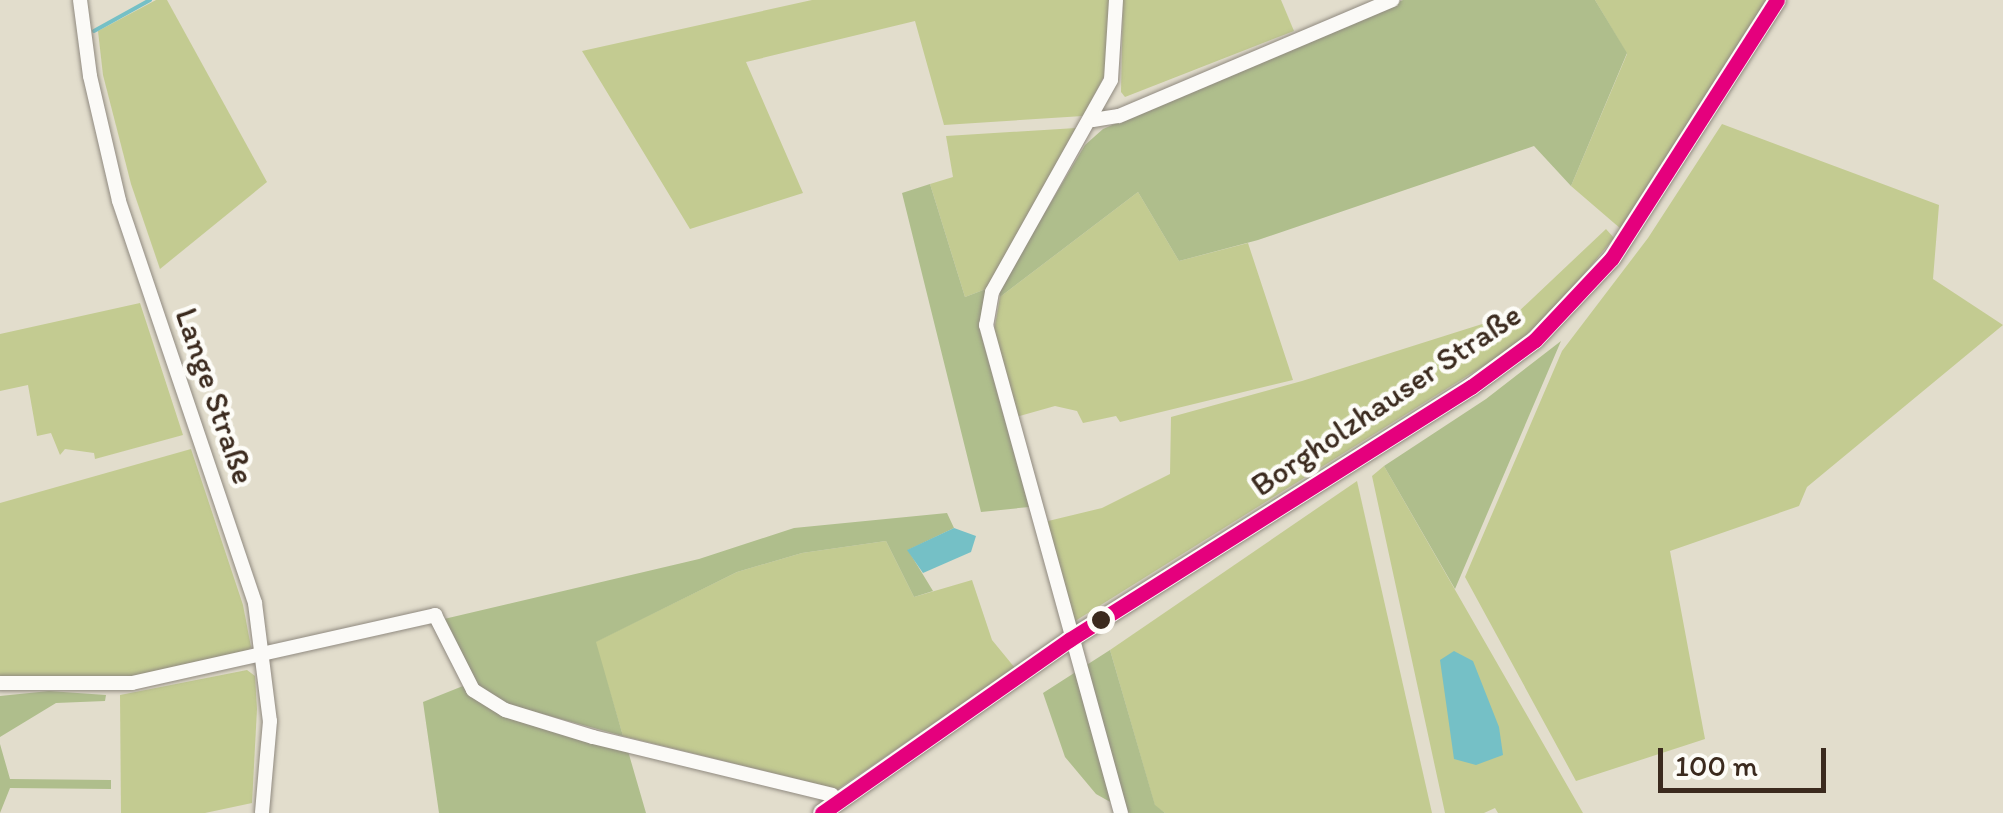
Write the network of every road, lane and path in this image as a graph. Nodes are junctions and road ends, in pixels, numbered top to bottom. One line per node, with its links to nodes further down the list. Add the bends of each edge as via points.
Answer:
1 (80, 0): 7 (street, Lange Straße, via 119,201 237,542)
2 (1116, 0): 5 (street, via 1111,80)
3 (1392, 0): 5 (street, via 1119,116)
4 (1777, 0): 6 (main road, Borgholzhauser Straße, via 1612,258 1535,340)
5 (1092, 120): 6 (street, via 992,292 986,325)
6 (1070, 640): 9 (main road, Borgholzhauser Straße); 11 (street)
7 (264, 655): 8 (street, via 113,686); 9 (street, via 435,615 473,690 505,710 832,795); 10 (street, Lange Straße, via 270,722)
8 (0, 683)
9 (830, 808)
10 (262, 813)
11 (1120, 813)

